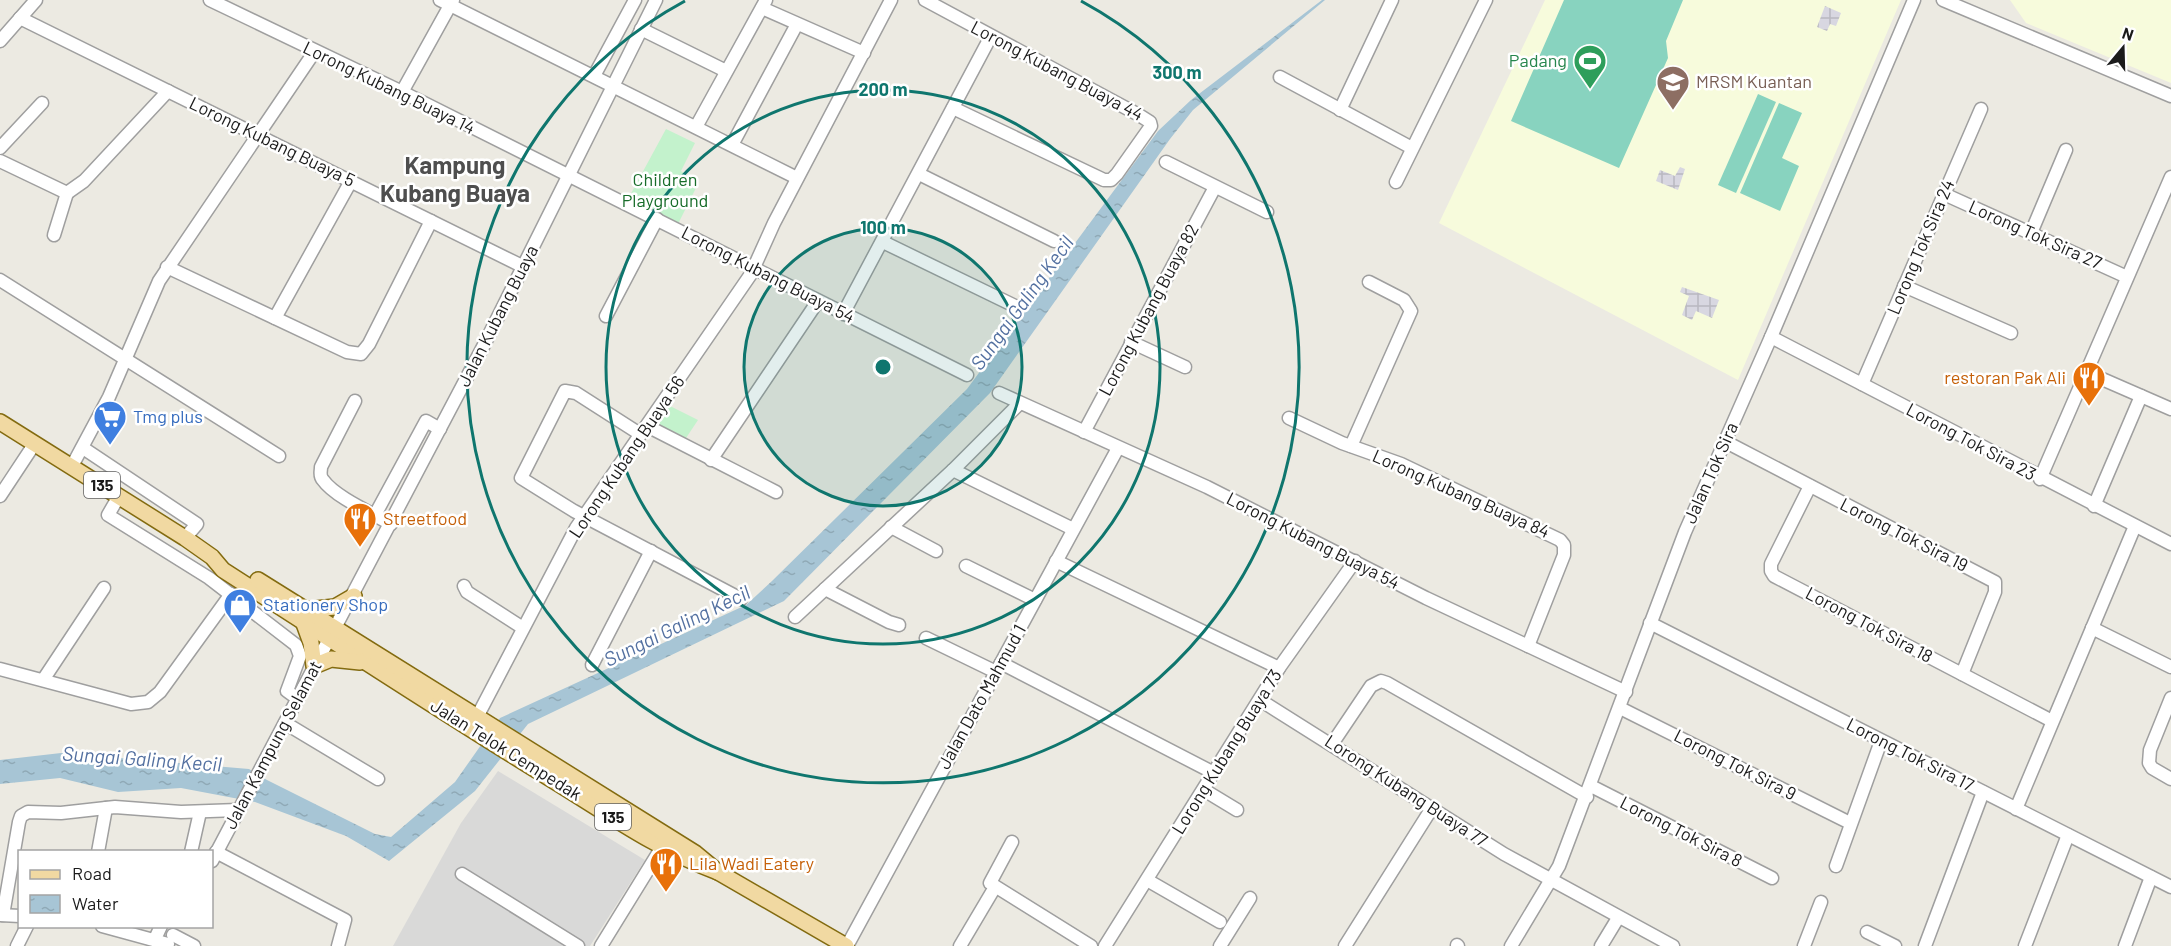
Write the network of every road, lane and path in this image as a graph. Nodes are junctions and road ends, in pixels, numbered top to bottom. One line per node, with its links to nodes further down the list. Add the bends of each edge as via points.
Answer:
1 (36, 0): 13 (street)
2 (210, 0): 18 (street, Lorong Kubang Buaya 14)
3 (635, 0): 21 (street)
4 (656, 0): 15 (street, Jalan Kubang Buaya)
5 (891, 0): 19 (street, Lorong Kubang Buaya 56)
6 (925, 0): 16 (street, Lorong Kubang Buaya 44)
7 (1392, 0): 30 (street)
8 (1914, 0): 70 (street, Jalan Tok Sira)
9 (1943, 0): 26 (street)
10 (1481, 1): 35 (street)
11 (448, 2): 21 (street); 25 (street)
12 (764, 4): 14 (street); 20 (street)
13 (20, 18): 17 (street); 24 (street, Lorong Kubang Buaya 5)
14 (797, 24): 19 (street); 33 (street)
15 (641, 29): 20 (street); 23 (street, Jalan Kubang Buaya)
16 (991, 36): 28 (street); 28 (street, Lorong Kubang Buaya 44, via 1150,122 1148,132 1117,174 1104,180)
17 (0, 41)
18 (315, 51): 25 (street, Lorong Kubang Buaya 14); 32 (street)
19 (864, 53): 42 (street, Lorong Kubang Buaya 56)
20 (726, 71): 31 (street)
21 (594, 76): 23 (street)
22 (1280, 77): 30 (street)
23 (614, 86): 31 (street); 40 (street, Jalan Kubang Buaya)
24 (168, 91): 32 (street, Lorong Kubang Buaya 5); 46 (street, via 84,181)
25 (402, 92): 40 (street, Lorong Kubang Buaya 14)
26 (2171, 96)
27 (42, 103): 34 (street)
28 (953, 108): 39 (street)
29 (1981, 109): 47 (street, Lorong Tok Sira 24)
30 (1340, 110): 35 (street)
31 (696, 127): 33 (street)
32 (257, 136): 43 (street, Lorong Kubang Buaya 5); 57 (street)
33 (732, 145): 42 (street)
34 (0, 148)
35 (1412, 148): 44 (street)
36 (2066, 150): 53 (street)
37 (0, 161): 46 (street)
38 (1166, 162): 45 (street)
39 (919, 174): 55 (street); 56 (street)
40 (568, 175): 51 (street, Lorong Kubang Buaya 54); 58 (street, Jalan Kubang Buaya)
41 (2171, 177): 48 (street)
42 (797, 178): 59 (street, Lorong Kubang Buaya 56)
43 (351, 181): 52 (street, Lorong Kubang Buaya 5); 68 (street)
44 (1396, 182)
45 (1215, 187): 50 (street); 71 (street, Lorong Kubang Buaya 82)
46 (67, 193): 54 (street)
47 (1944, 194): 53 (street, Lorong Tok Sira 27); 63 (street, Lorong Tok Sira 24)
48 (2159, 204): 49 (street); 60 (street)
49 (2171, 210)
50 (1267, 212)
51 (657, 219): 59 (street, Lorong Kubang Buaya 54); 67 (street)
52 (431, 221): 58 (street, Lorong Kubang Buaya 5); 68 (street, via 361,354 347,352)
53 (2031, 233): 60 (street, Lorong Tok Sira 27)
54 (54, 235)
55 (1054, 241)
56 (883, 242): 65 (street); 66 (street)
57 (167, 267): 68 (street); 72 (street)
58 (524, 267): 84 (street, Jalan Kubang Buaya)
59 (754, 267): 64 (street, Lorong Kubang Buaya 54); 85 (street, Lorong Kubang Buaya 56)
60 (2127, 277): 74 (street)
61 (0, 280): 72 (street)
62 (1369, 282): 89 (street, via 1404,300 1411,311)
63 (1904, 286): 69 (street); 76 (street, Lorong Tok Sira 24)
64 (818, 301): 66 (street, Lorong Kubang Buaya 54); 93 (street)
65 (1017, 307)
66 (843, 314): 75 (street, Lorong Kubang Buaya 54)
67 (606, 316)
68 (275, 318)
69 (2011, 333)
70 (1771, 337): 76 (street, Lorong Tok Sira 23); 87 (street, Jalan Tok Sira)
71 (1131, 342): 73 (street); 86 (street, Lorong Kubang Buaya 82)
72 (126, 357): 90 (street); 92 (street)
73 (1185, 367)
74 (2086, 372): 78 (street); 96 (street)
75 (967, 375)
76 (1862, 384): 96 (street, Lorong Tok Sira 23)
77 (999, 393): 80 (street, Lorong Kubang Buaya 54)
78 (2141, 396): 81 (street); 101 (street)
79 (355, 400): 102 (street, via 320,475 323,482)
80 (1020, 403): 86 (street, Lorong Kubang Buaya 54); 95 (street)
81 (2171, 409)
82 (1289, 418): 89 (street, Lorong Kubang Buaya 84)
83 (0, 422): 88 (main road, 135)
84 (440, 429): 102 (street, via 426,421); 104 (street, Jalan Kubang Buaya)
85 (643, 430): 93 (street); 103 (street, Lorong Kubang Buaya 56); 103 (street, via 571,390 562,394 521,478)
86 (1084, 432): 91 (street, Lorong Kubang Buaya 54)
87 (1726, 442): 97 (street, Lorong Tok Sira 19); 124 (street, Jalan Tok Sira)
88 (35, 443): 94 (main road, 135); 99 (street)
89 (1350, 446): 130 (street, Lorong Kubang Buaya 84, via 1401,464 1560,540 1564,555)
90 (83, 448): 94 (street); 108 (street, via 198,524)
91 (1118, 448): 107 (street, Jalan Dato Mahmud 1); 113 (street, Lorong Kubang Buaya 54, via 1207,487)
92 (279, 456)
93 (711, 460): 98 (street)
94 (72, 466): 100 (main road, 135)
95 (952, 470): 106 (street); 107 (street)
96 (2040, 479): 101 (street, Lorong Tok Sira 23)
97 (1810, 486): 138 (street, Lorong Tok Sira 19, via 1995,582 1995,592); 138 (street, Lorong Tok Sira 18, via 1771,564 1774,576)
98 (776, 492)
99 (0, 496)
100 (119, 496): 108 (main road, 135); 118 (street, via 108,515)
101 (2094, 506): 105 (street, Lorong Tok Sira 23)
102 (375, 515): 104 (street)
103 (583, 516): 110 (street); 126 (street, Lorong Kubang Buaya 56)
104 (391, 524): 119 (street, Jalan Kubang Buaya)
105 (2134, 526): 109 (street, Lorong Tok Sira 23); 127 (street)
106 (891, 527): 111 (street); 117 (street)
107 (1073, 529): 112 (street, Jalan Dato Mahmud 1)
108 (185, 538): 122 (main road, 135, via 212,557 228,562)
109 (2171, 544)
110 (651, 551): 120 (street); 131 (street)
111 (936, 552)
112 (1056, 561): 121 (street, Jalan Dato Mahmud 1); 136 (street)
113 (1355, 561): 130 (street, Lorong Kubang Buaya 54); 136 (street, Lorong Kubang Buaya 73)
114 (966, 566): 121 (street)
115 (464, 586): 126 (street, via 467,592)
116 (104, 588): 139 (street)
117 (825, 589): 123 (street); 125 (street)
118 (231, 594): 139 (street, via 160,692 148,702 131,704); 142 (street, via 300,650 287,691)
119 (354, 596): 122 (main road, via 335,607); 128 (street, Jalan Kubang Buaya)
120 (741, 599)
121 (1035, 600): 135 (street, Jalan Dato Mahmud 1)
122 (305, 616): 128 (main road, 135); 132 (main road)
123 (795, 617)
124 (1650, 623): 140 (street, Jalan Tok Sira); 149 (street, Lorong Tok Sira 17)
125 (899, 625)
126 (523, 628): 145 (street, Lorong Kubang Buaya 56)
127 (2092, 628): 134 (street); 146 (street)
128 (332, 634): 132 (street, Jalan Kampung Selamat); 133 (main road, Jalan Telok Cempedak / 135); 145 (main road, Jalan Telok Cempedak / 135)
129 (926, 638): 135 (street)
130 (1528, 646): 140 (street, Lorong Kubang Buaya 54)
131 (592, 665)
132 (314, 666): 133 (main road, via 338,658); 142 (street, Jalan Kampung Selamat)
133 (371, 666): 148 (main road, Jalan Telok Cempedak / 135)
134 (2171, 667)
135 (998, 668): 152 (street); 197 (street, Jalan Dato Mahmud 1)
136 (1279, 668): 143 (street, Lorong Kubang Buaya 73)
137 (0, 669): 139 (street)
138 (1962, 674): 146 (street, Lorong Tok Sira 18)
139 (43, 680)
140 (1626, 692): 144 (street, Jalan Tok Sira)
141 (2171, 698): 154 (street, via 2148,756 2152,768)
142 (298, 699): 147 (street, Jalan Kampung Selamat)
143 (1260, 700): 150 (street, Lorong Kubang Buaya 77); 152 (street, Lorong Kubang Buaya 73)
144 (1620, 708): 156 (street, Jalan Tok Sira); 164 (street, Lorong Tok Sira 9)
145 (477, 717): 148 (main road, Jalan Telok Cempedak / 135)
146 (2052, 721): 161 (street)
147 (285, 723): 153 (street); 158 (street, Jalan Kampung Selamat)
148 (487, 731): 151 (main road, Jalan Telok Cempedak / 135)
149 (1881, 741): 157 (street, Lorong Tok Sira 17); 164 (street)
150 (1332, 744): 156 (street, Lorong Tok Sira 8, via 1371,686 1387,682); 160 (street, Lorong Kubang Buaya 77)
151 (515, 750): 167 (main road, Jalan Telok Cempedak / 135); 172 (main road, Jalan Telok Cempedak / 135, via 695,853)
152 (1214, 774): 155 (street, Lorong Kubang Buaya 73)
153 (378, 779)
154 (2171, 779)
155 (1204, 790): 162 (street); 176 (street, Lorong Kubang Buaya 73)
156 (1589, 792): 175 (street, Lorong Tok Sira 8); 177 (street, Jalan Tok Sira)
157 (1983, 792): 161 (street, Lorong Tok Sira 17); 208 (street)
158 (240, 805): 163 (street); 170 (street, Jalan Kampung Selamat)
159 (106, 808): 163 (street); 168 (street); 182 (street, via 28,812 21,816)
160 (1432, 808): 177 (street, Lorong Kubang Buaya 77); 202 (street)
161 (2016, 809): 165 (street, Lorong Tok Sira 17)
162 (1237, 810)
163 (200, 812): 169 (street)
164 (1850, 823): 171 (street)
165 (2068, 835): 174 (street, Lorong Tok Sira 17); 209 (street)
166 (1012, 842): 178 (street, via 990,878)
167 (662, 847): 172 (main road, Jalan Telok Cempedak / 135); 196 (street)
168 (98, 850)
169 (191, 850)
170 (214, 857): 194 (street, via 345,920)
171 (1836, 866)
172 (718, 872): 197 (main road, Jalan Telok Cempedak / 135)
173 (462, 874): 195 (street)
174 (2151, 877): 179 (street, Lorong Tok Sira 17); 210 (street)
175 (1772, 878)
176 (1147, 880): 185 (street); 200 (street, Lorong Kubang Buaya 73)
177 (1552, 881): 184 (street, Lorong Kubang Buaya 77); 203 (street, Jalan Tok Sira)
178 (995, 887): 198 (street); 199 (street)
179 (2171, 887)
180 (1250, 898): 201 (street)
181 (1821, 902): 206 (street)
182 (2, 915): 183 (street)
183 (18, 915)
184 (1618, 918): 204 (street); 205 (street, Lorong Kubang Buaya 77)
185 (1220, 922)
186 (26, 928): 192 (street)
187 (106, 928): 191 (street)
188 (160, 928): 191 (street)
189 (1867, 932): 207 (street)
190 (171, 938): 191 (street); 193 (street)
191 (155, 939)
192 (17, 946)
193 (194, 946)
194 (338, 946)
195 (578, 946)
196 (601, 946)
197 (847, 946)
198 (960, 946)
199 (1091, 946)
200 (1106, 946)
201 (1220, 946)
202 (1345, 946)
203 (1511, 946)
204 (1601, 946)
205 (1673, 946)
206 (1804, 946)
207 (1895, 946)
208 (1924, 946)
209 (2025, 946)
210 (2125, 946)

